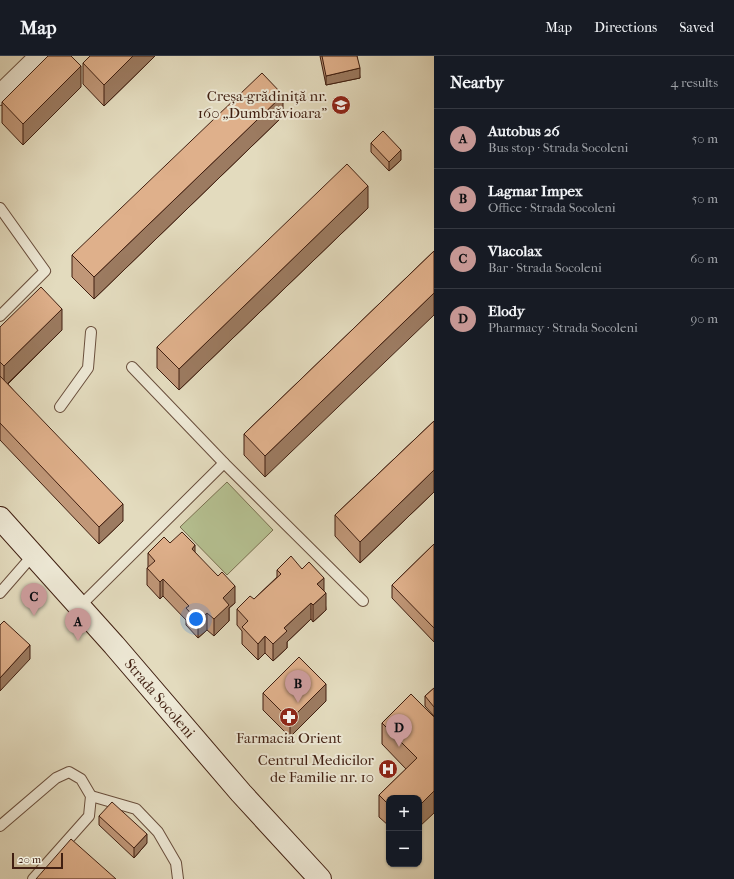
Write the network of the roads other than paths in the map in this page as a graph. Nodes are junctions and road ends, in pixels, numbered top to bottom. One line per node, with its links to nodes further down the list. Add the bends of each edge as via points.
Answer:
1 (40, 56): 2 (street)
2 (0, 94)
3 (0, 208): 4 (lane, via 45,271)
4 (0, 316)
5 (91, 332): 7 (lane, via 88,368)
6 (132, 368): 8 (lane)
7 (60, 407)
8 (224, 463): 12 (lane); 13 (lane)
9 (0, 518): 10 (main road, Strada Socoleni)
10 (33, 555): 11 (lane); 13 (main road, Strada Socoleni)
11 (0, 593)
12 (363, 601)
13 (79, 607): 18 (main road, Strada Socoleni, via 241,793)
14 (91, 796): 15 (lane, via 81,779 69,772 56,778); 16 (lane, via 89,816); 17 (lane, via 136,809 158,832 176,863)
15 (0, 826)
16 (33, 879)
17 (178, 879)
18 (320, 879)

